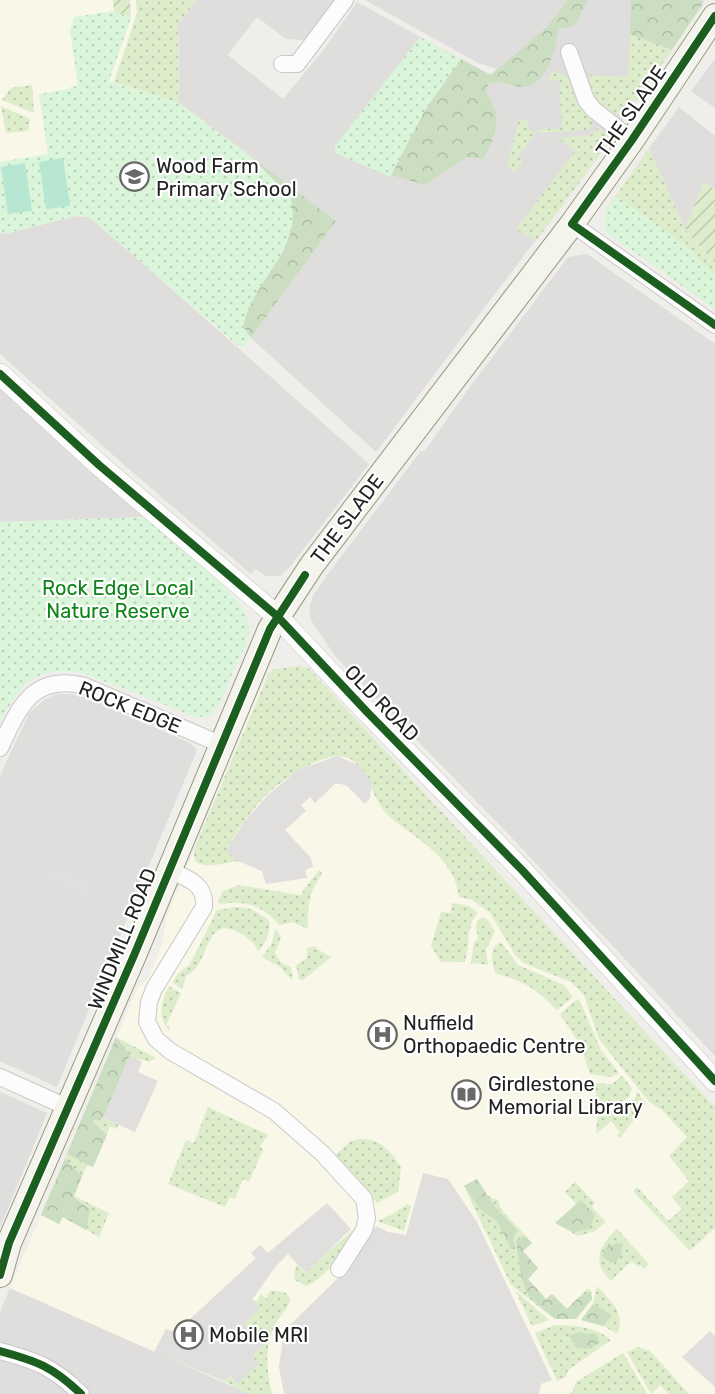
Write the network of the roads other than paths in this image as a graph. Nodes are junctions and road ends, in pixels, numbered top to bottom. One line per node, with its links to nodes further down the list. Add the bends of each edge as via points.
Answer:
1 (345, 0): 4 (street, via 297,64)
2 (715, 16): 5 (main road, THE SLADE)
3 (569, 52): 5 (street, via 586,100)
4 (282, 64)
5 (633, 140): 6 (main road, THE SLADE)
6 (572, 224): 7 (street); 9 (main road, THE SLADE, via 346,519)
7 (715, 325)
8 (0, 374): 9 (street, OLD ROAD, via 99,465)
9 (278, 616): 10 (main road, WINDMILL ROAD); 14 (street, OLD ROAD, via 522,870)
10 (220, 744): 11 (street, ROCK EDGE, via 85,686 67,682 36,691 23,702); 12 (main road, WINDMILL ROAD)
11 (0, 748)
12 (168, 870): 15 (main road, WINDMILL ROAD); 16 (street, via 196,883 204,895 204,907 162,974 149,1002 147,1022 170,1051 274,1111 323,1154 364,1199 364,1230)
13 (0, 1077): 15 (street)
14 (715, 1081)
15 (69, 1108): 17 (main road, WINDMILL ROAD, via 9,1243)
16 (339, 1269)
17 (0, 1275)
18 (0, 1351): 19 (street, via 50,1367)
19 (81, 1394)

